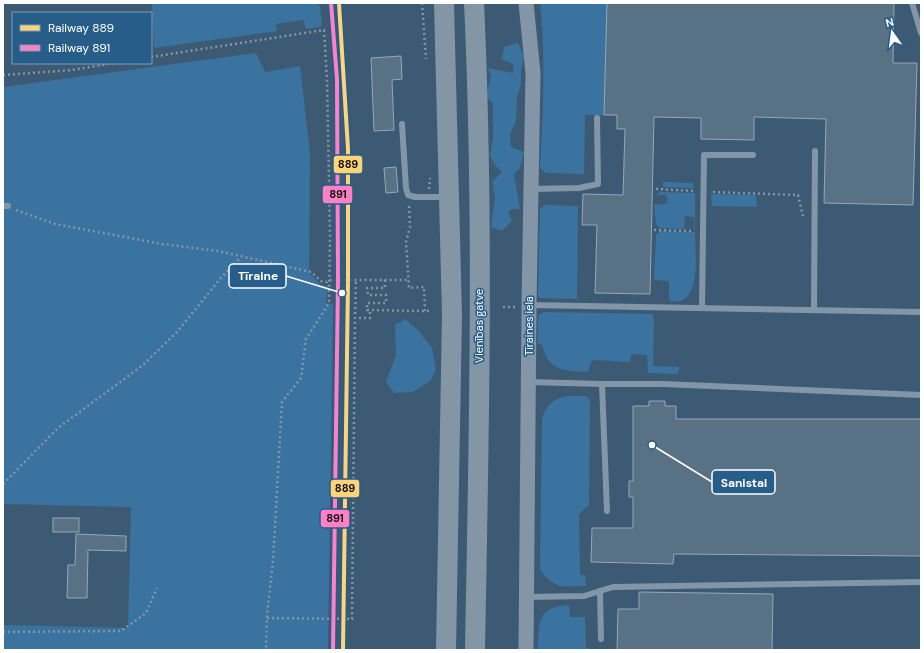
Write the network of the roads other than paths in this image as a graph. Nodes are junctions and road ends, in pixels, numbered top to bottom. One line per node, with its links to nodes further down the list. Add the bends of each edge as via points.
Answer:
1 (444, 3): 11 (highway)
2 (474, 3): 25 (highway, Vienības gatve, via 480,184)
3 (526, 3): 10 (street, Tīraines iela, via 533,74)
4 (912, 3): 5 (lane)
5 (921, 33)
6 (597, 118): 10 (lane, via 598,184 579,188)
7 (402, 124): 11 (lane, via 408,195)
8 (815, 151): 14 (lane)
9 (753, 155): 13 (lane, via 704,155)
10 (531, 189): 12 (street, Tīraines iela)
11 (449, 197): 24 (highway, via 452,315)
12 (523, 306): 13 (lane); 16 (street, Tīraines iela)
13 (702, 308): 14 (lane)
14 (814, 310): 15 (lane)
15 (921, 312)
16 (529, 382): 17 (lane); 22 (street, Tīraines iela)
17 (602, 384): 18 (lane, via 663,384); 19 (lane)
18 (921, 395)
19 (607, 511)
20 (921, 582): 21 (lane, via 613,587)
21 (600, 591): 22 (lane, via 584,596); 23 (lane)
22 (527, 597): 26 (street, Tīraines iela)
23 (601, 639)
24 (446, 650)
25 (475, 650)
26 (526, 650)

